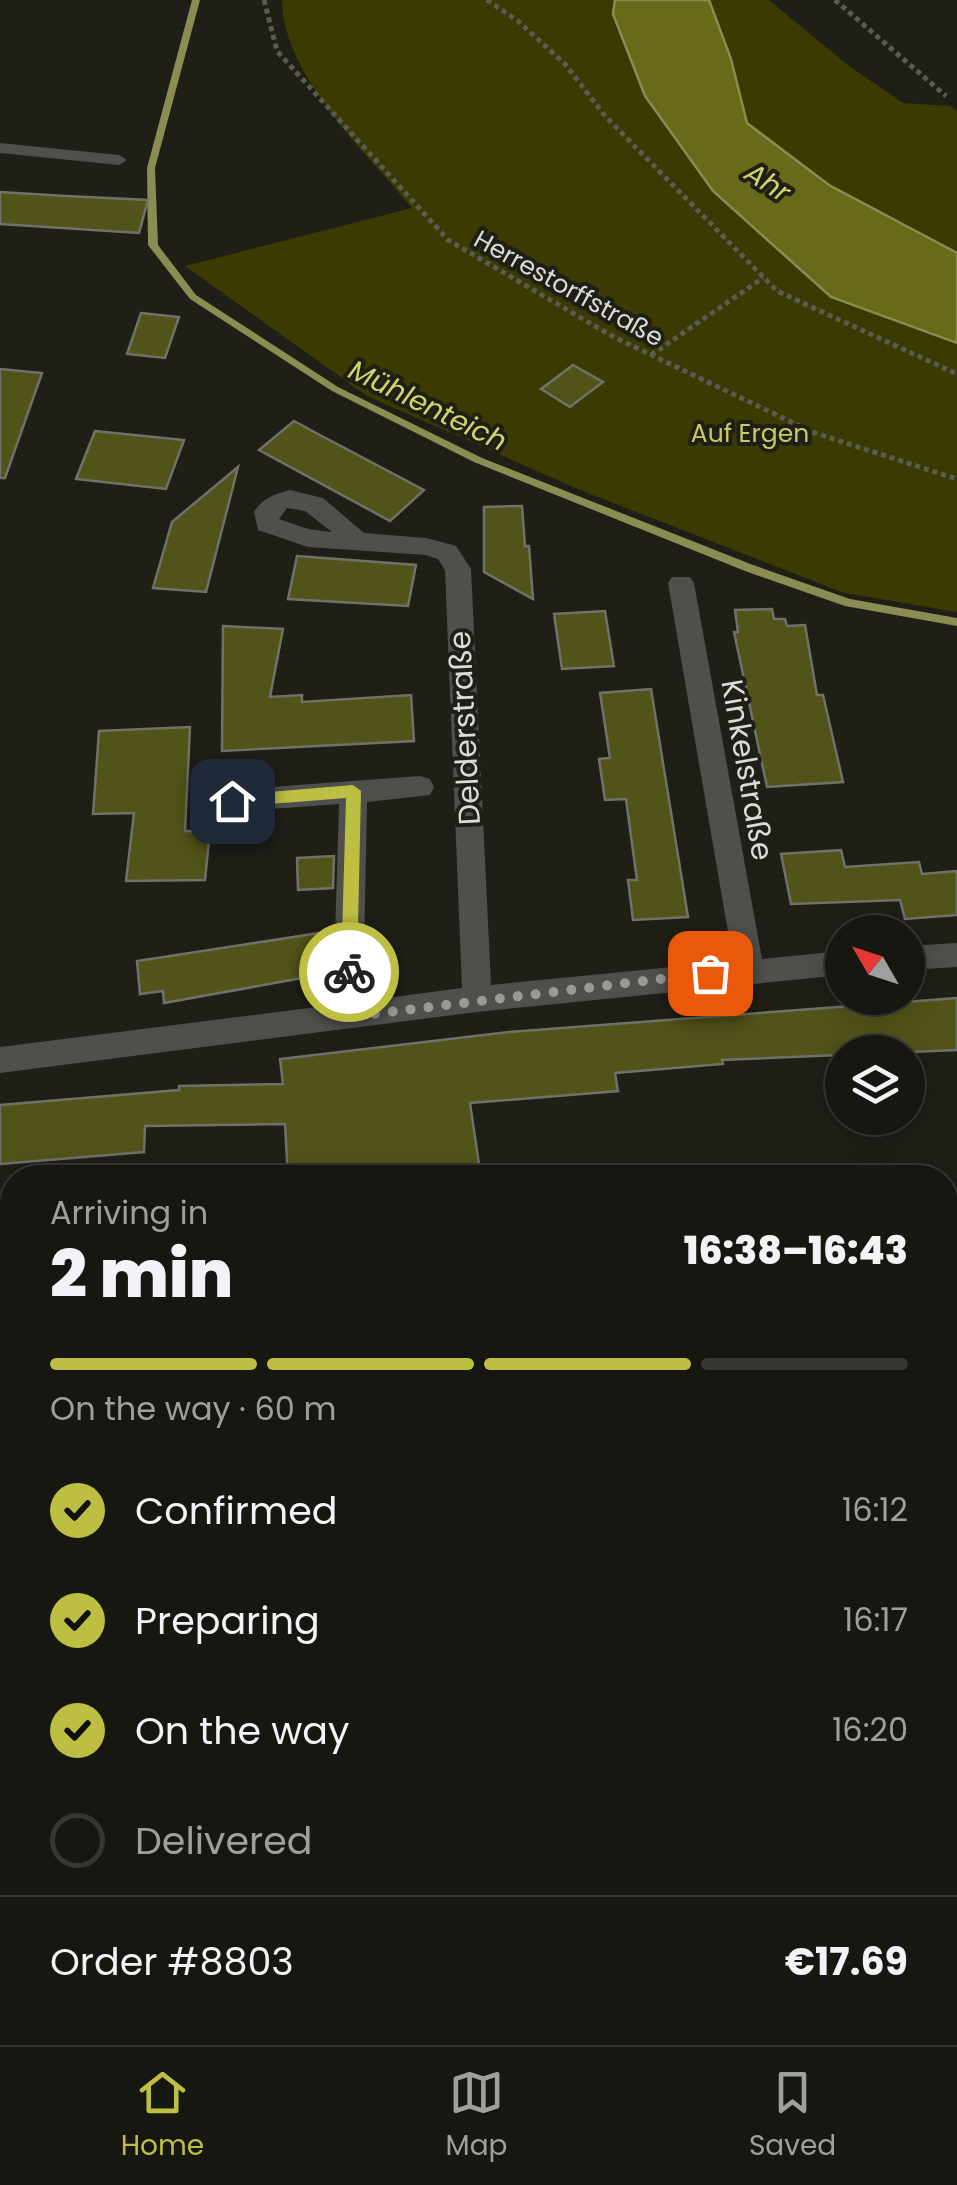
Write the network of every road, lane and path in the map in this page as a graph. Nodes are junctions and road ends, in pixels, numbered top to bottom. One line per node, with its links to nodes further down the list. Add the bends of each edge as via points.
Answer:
1 (264, 0): 8 (path, Herrestorffstraße, via 277,51 448,240)
2 (487, 0): 7 (path, via 566,64 605,116)
3 (836, 0): 4 (path)
4 (946, 96)
5 (0, 148): 6 (lane)
6 (118, 160)
7 (764, 278): 8 (path); 9 (path, via 777,291)
8 (652, 356): 10 (path, Herrestorffstraße, via 812,432)
9 (957, 374)
10 (957, 479)
11 (357, 542): 20 (street, Delderstraße, via 431,546 447,552 458,569)
12 (681, 582): 19 (street, Kinkelstraße)
13 (420, 787): 14 (street)
14 (353, 791): 15 (street); 21 (street)
15 (232, 801)
16 (957, 955): 17 (street)
17 (925, 957)
18 (825, 963): 19 (street)
19 (749, 969): 20 (street)
20 (477, 998): 21 (street)
21 (348, 1017): 22 (street)
22 (0, 1060)

